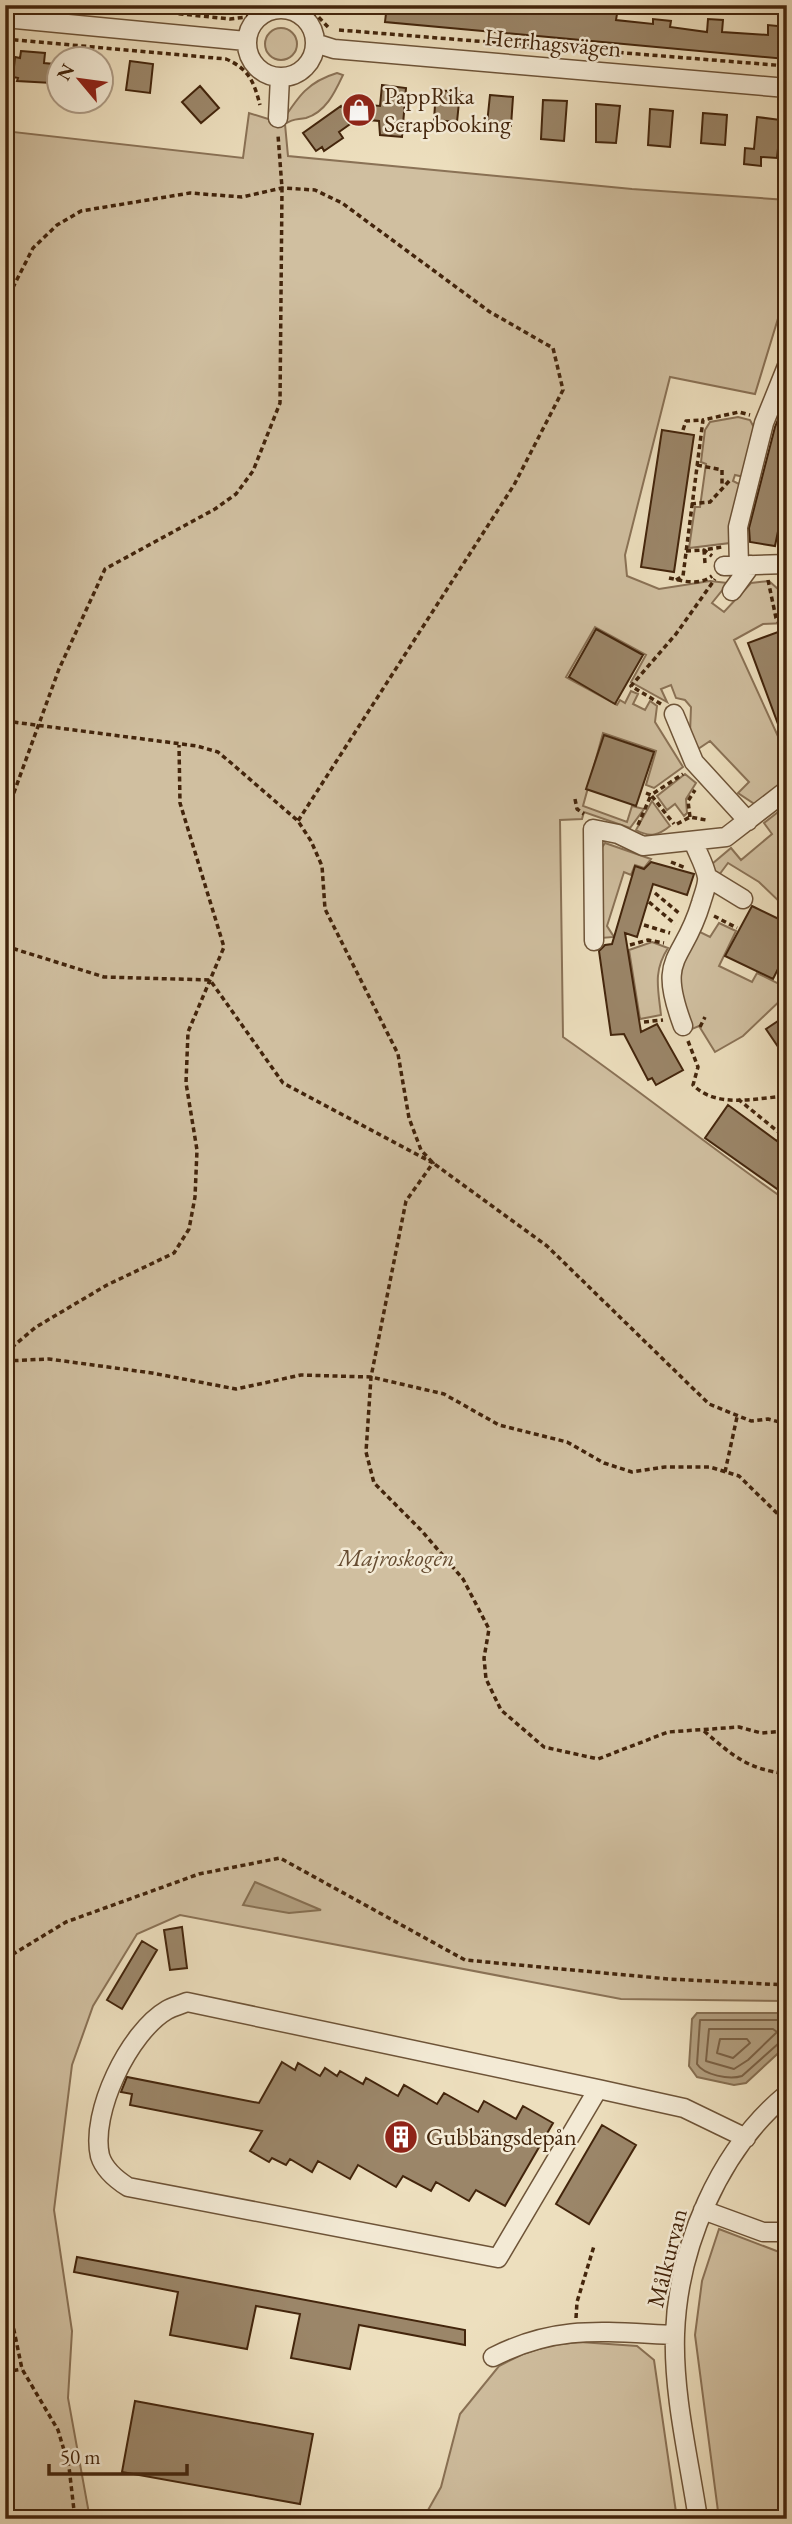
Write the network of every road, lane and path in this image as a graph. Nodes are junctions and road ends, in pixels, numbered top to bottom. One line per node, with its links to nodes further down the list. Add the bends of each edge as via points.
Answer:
1 (94, 5): 2 (path, via 230,19 247,17)
2 (260, 5)
3 (307, 5): 9 (path, via 326,26 338,30)
4 (281, 7): 7 (street, via 257,18); 8 (street, via 305,19)
5 (5, 18): 7 (street)
6 (5, 40): 12 (path, via 226,59 251,76 261,114)
7 (246, 41): 10 (street, via 252,62)
8 (315, 43): 10 (street, via 301,71); 11 (street, Herrhagsvägen, via 334,49)
9 (787, 66)
10 (280, 77): 12 (street)
11 (787, 88)
12 (278, 118): 13 (path)
13 (282, 188): 14 (path, via 242,197 190,193 81,211 33,248); 34 (path, via 281,403 253,471 236,494 215,509 105,569); 44 (path, via 315,190 342,203 490,312 553,348 563,390 514,485)
14 (5, 303)
15 (787, 366): 17 (street)
16 (703, 420): 17 (path, via 739,412); 18 (path, via 686,421); 19 (path)
17 (764, 423): 26 (street, via 738,527)
18 (683, 430)
19 (697, 465): 21 (path, via 722,470); 22 (path)
20 (733, 477): 21 (path)
21 (722, 486): 22 (path, via 710,502)
22 (691, 504): 24 (path)
23 (705, 550): 24 (path)
24 (685, 551): 29 (path, via 682,576)
25 (787, 564): 26 (street)
26 (738, 566): 29 (path, via 706,579); 30 (street); 32 (path, via 631,687)
27 (669, 578): 29 (path)
28 (768, 578): 31 (path, via 770,603)
29 (676, 580)
30 (732, 591)
31 (787, 637)
32 (667, 709): 45 (street, via 694,762)
33 (5, 722): 34 (path)
34 (39, 725): 35 (path); 42 (path)
35 (179, 745): 44 (path, via 218,752); 59 (path, via 180,803 224,947)
36 (687, 770): 39 (path)
37 (700, 783): 43 (path, via 688,801)
38 (787, 790): 45 (street)
39 (649, 794): 43 (path, via 675,826); 47 (path, via 642,820)
40 (575, 799): 41 (path, via 577,809)
41 (585, 815)
42 (5, 817)
43 (690, 817): 46 (path)
44 (298, 821): 64 (path, via 323,866 325,909 398,1054 409,1118 421,1150)
45 (747, 821): 48 (street, via 726,837)
46 (710, 823)
47 (632, 832)
48 (693, 841): 49 (street); 56 (street, via 643,846 618,834 593,830)
49 (707, 877): 51 (street); 55 (street)
50 (655, 893): 55 (path)
51 (743, 899)
52 (649, 902): 55 (path)
53 (644, 925): 55 (path)
54 (737, 928): 55 (path)
55 (689, 931): 57 (path); 60 (street, via 670,973 671,993)
56 (594, 941)
57 (630, 945)
58 (5, 946): 59 (path, via 104,977)
59 (210, 980): 64 (path, via 283,1083); 65 (path, via 188,1032 186,1083 197,1150 189,1229 174,1253 95,1292 36,1327)
60 (683, 1026): 62 (path, via 698,1067 693,1085 704,1096)
61 (787, 1096): 62 (path)
62 (738, 1099): 63 (path)
63 (787, 1139)
64 (433, 1163): 67 (path, via 406,1201); 68 (path, via 547,1246 709,1404)
65 (5, 1353)
66 (5, 1361): 67 (path, via 48,1359 236,1388 302,1375)
67 (371, 1377): 70 (path, via 443,1394 499,1425 567,1442 604,1463 632,1472 665,1467 710,1467); 72 (path, via 366,1452 374,1483 463,1579 489,1629 486,1679 501,1710 544,1747 598,1759 668,1732)
68 (737, 1416): 69 (path); 70 (path)
69 (787, 1424)
70 (725, 1472): 71 (path, via 739,1476)
71 (787, 1523)
72 (702, 1730): 73 (path); 74 (path, via 738,1761)
73 (787, 1731)
74 (787, 1774)
75 (5, 1959): 76 (path, via 66,1922 200,1874 280,1858 466,1959)
76 (787, 1985)
77 (598, 2090): 77 (street, via 187,2002 166,2010 128,2050 108,2095 98,2134 101,2158 116,2180 128,2187 498,2258); 79 (street, via 684,2108)
78 (787, 2094): 79 (street, Målkurvan)
79 (746, 2138): 80 (street, Målkurvan)
80 (703, 2210): 81 (street, via 762,2232); 85 (street, Målkurvan, via 688,2254)
81 (787, 2232)
82 (594, 2246): 84 (path, via 577,2302)
83 (5, 2287): 87 (path)
84 (578, 2331): 85 (street, Målkurvan); 86 (street, Målkurvan, via 520,2343)
85 (675, 2334): 90 (street, Målkurvan)
86 (493, 2357)
87 (22, 2369): 88 (path); 89 (path, via 58,2430 69,2467)
88 (5, 2372)
89 (75, 2519)
90 (698, 2519)

